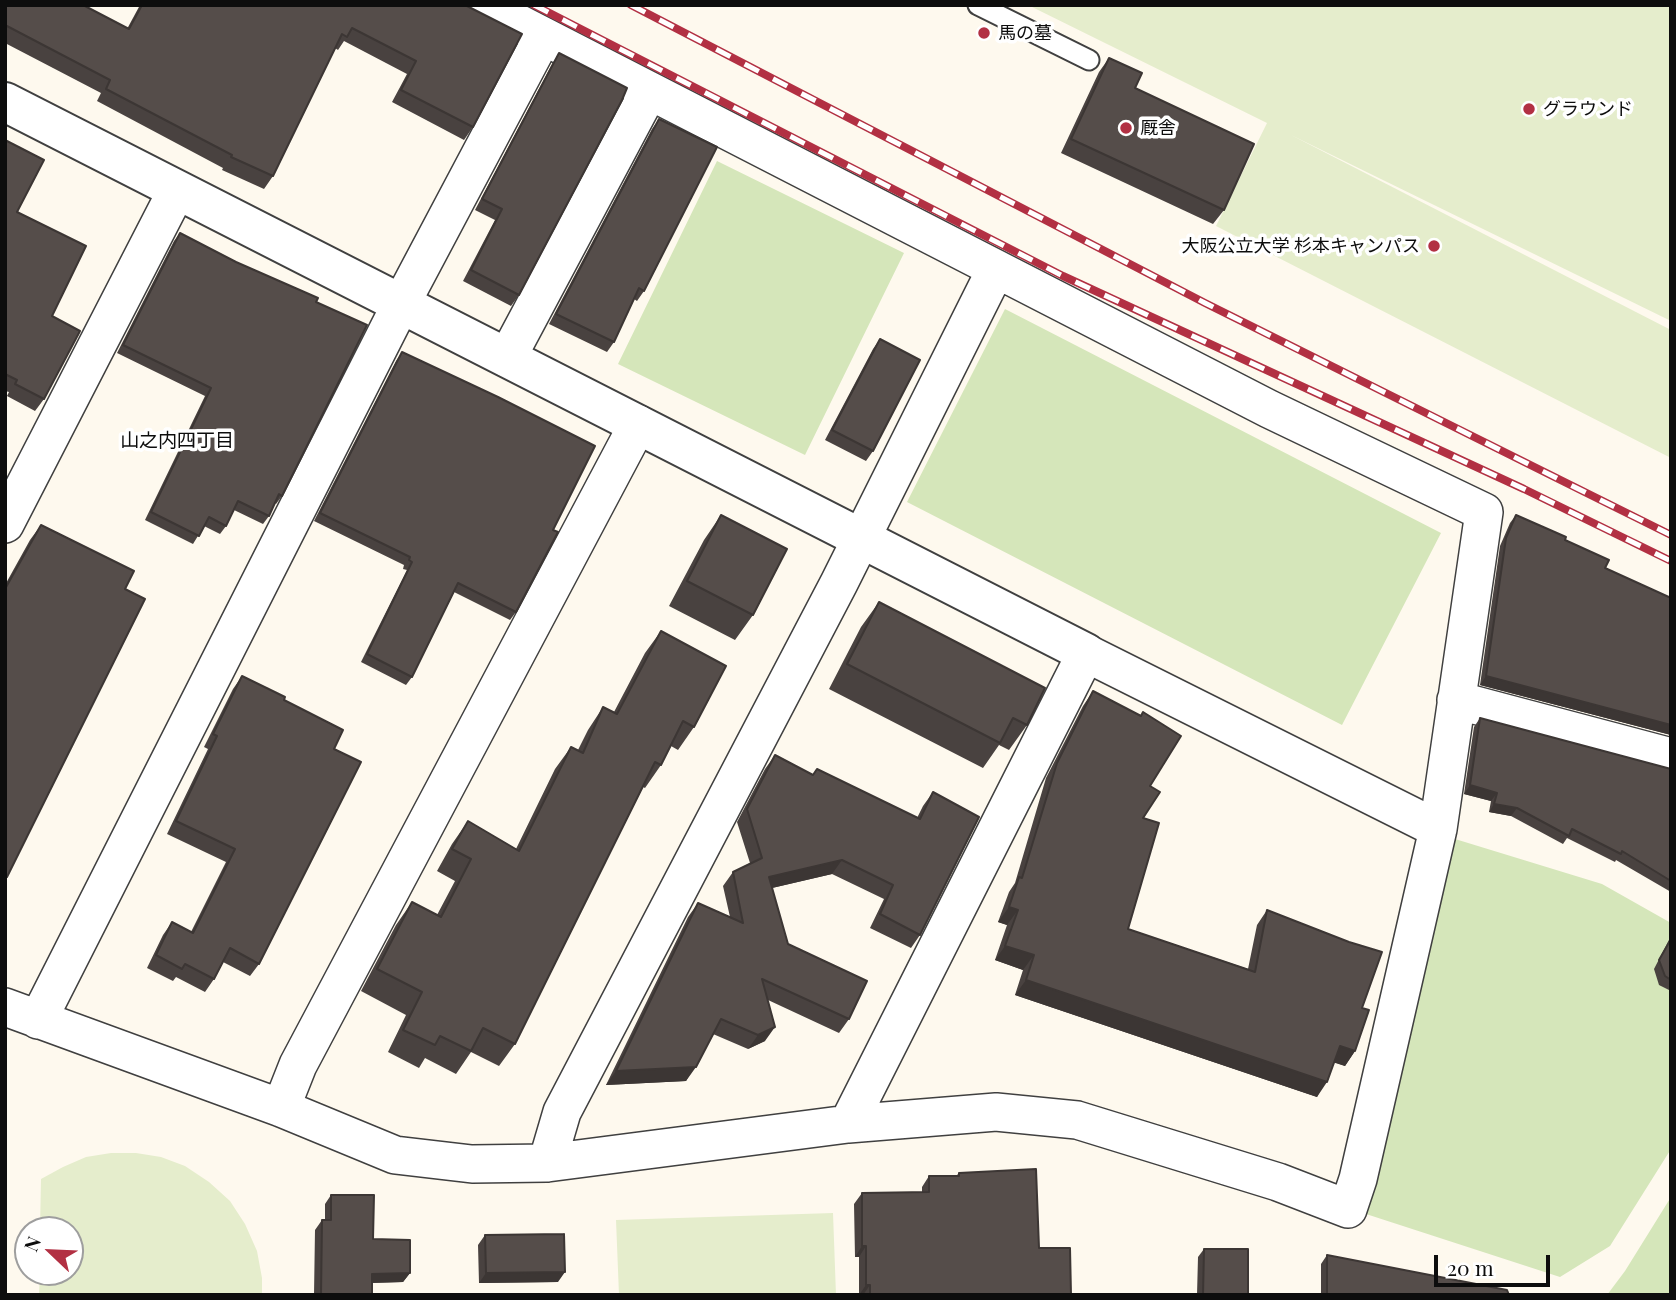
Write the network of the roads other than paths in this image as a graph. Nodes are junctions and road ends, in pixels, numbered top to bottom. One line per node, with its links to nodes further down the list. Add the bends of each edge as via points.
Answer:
1 (483, 5): 3 (street)
2 (978, 5): 4 (lane)
3 (543, 36): 5 (street); 9 (street)
4 (1089, 61)
5 (649, 91): 8 (street); 10 (street)
6 (5, 102): 7 (street)
7 (177, 190): 9 (street); 12 (street)
8 (996, 269): 13 (street); 15 (street, via 1269,409 1484,512)
9 (401, 304): 10 (street); 18 (street)
10 (507, 358): 11 (street)
11 (638, 424): 13 (street); 19 (street, via 298,1065)
12 (5, 524)
13 (861, 539): 14 (street); 21 (street, via 562,1112)
14 (1086, 653): 17 (street); 20 (street)
15 (1456, 700): 16 (street); 17 (street)
16 (1671, 757)
17 (1438, 829): 20 (street, via 1348,1209 1278,1182 1077,1120 996,1112)
18 (22, 1014): 19 (street)
19 (281, 1108): 21 (street, via 395,1155 472,1164)
20 (848, 1124): 21 (street)
21 (547, 1163)

